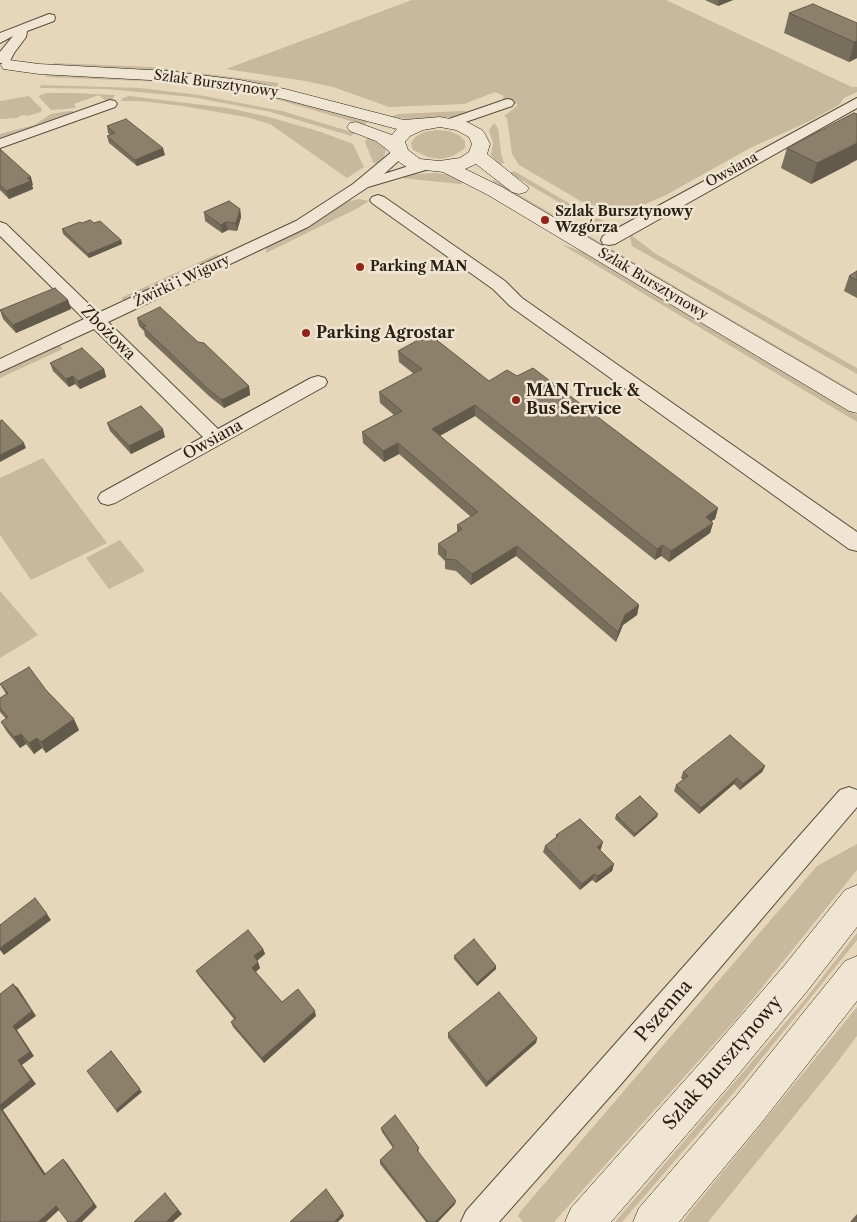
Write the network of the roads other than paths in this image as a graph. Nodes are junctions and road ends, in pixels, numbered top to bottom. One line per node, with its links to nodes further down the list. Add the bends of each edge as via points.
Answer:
1 (48, 18): 2 (street)
2 (10, 33): 3 (street)
3 (4, 69): 7 (main road, Szlak Bursztynowy, via 168,76 240,85 375,119); 10 (main road, Szlak Bursztynowy, via 55,80 115,82 232,95 350,124 382,137)
4 (857, 102): 17 (street, Owsiana)
5 (110, 104): 9 (street)
6 (451, 124): 7 (main road, Szlak Bursztynowy); 8 (main road, Szlak Bursztynowy); 8 (street, via 507,103)
7 (419, 125): 10 (main road, via 399,137)
8 (476, 134): 11 (main road, via 481,144)
9 (0, 144)
10 (398, 150): 12 (main road, Szlak Bursztynowy, via 408,161); 14 (street, Żwirki i Wigury)
11 (477, 155): 13 (main road); 17 (main road, Szlak Bursztynowy, via 506,180)
12 (424, 166): 13 (main road); 14 (street, Żwirki i Wigury)
13 (447, 167): 22 (main road, Szlak Bursztynowy, via 488,187)
14 (359, 187): 18 (street, Żwirki i Wigury, via 302,224)
15 (378, 200): 25 (street, via 499,285 516,302)
16 (0, 227): 18 (street, Zbożowa)
17 (609, 240): 21 (main road, Szlak Bursztynowy)
18 (96, 321): 19 (street, Żwirki i Wigury); 23 (street, Zbożowa)
19 (0, 366)
20 (318, 382): 23 (street, Owsiana)
21 (857, 384)
22 (857, 405)
23 (216, 438): 24 (street, Owsiana)
24 (108, 498)
25 (857, 543)
26 (849, 798): 29 (street, Pszenna)
27 (857, 901): 30 (main road, Szlak Bursztynowy, via 796,978)
28 (857, 973): 31 (main road)
29 (477, 1222)
30 (585, 1222)
31 (653, 1222)

